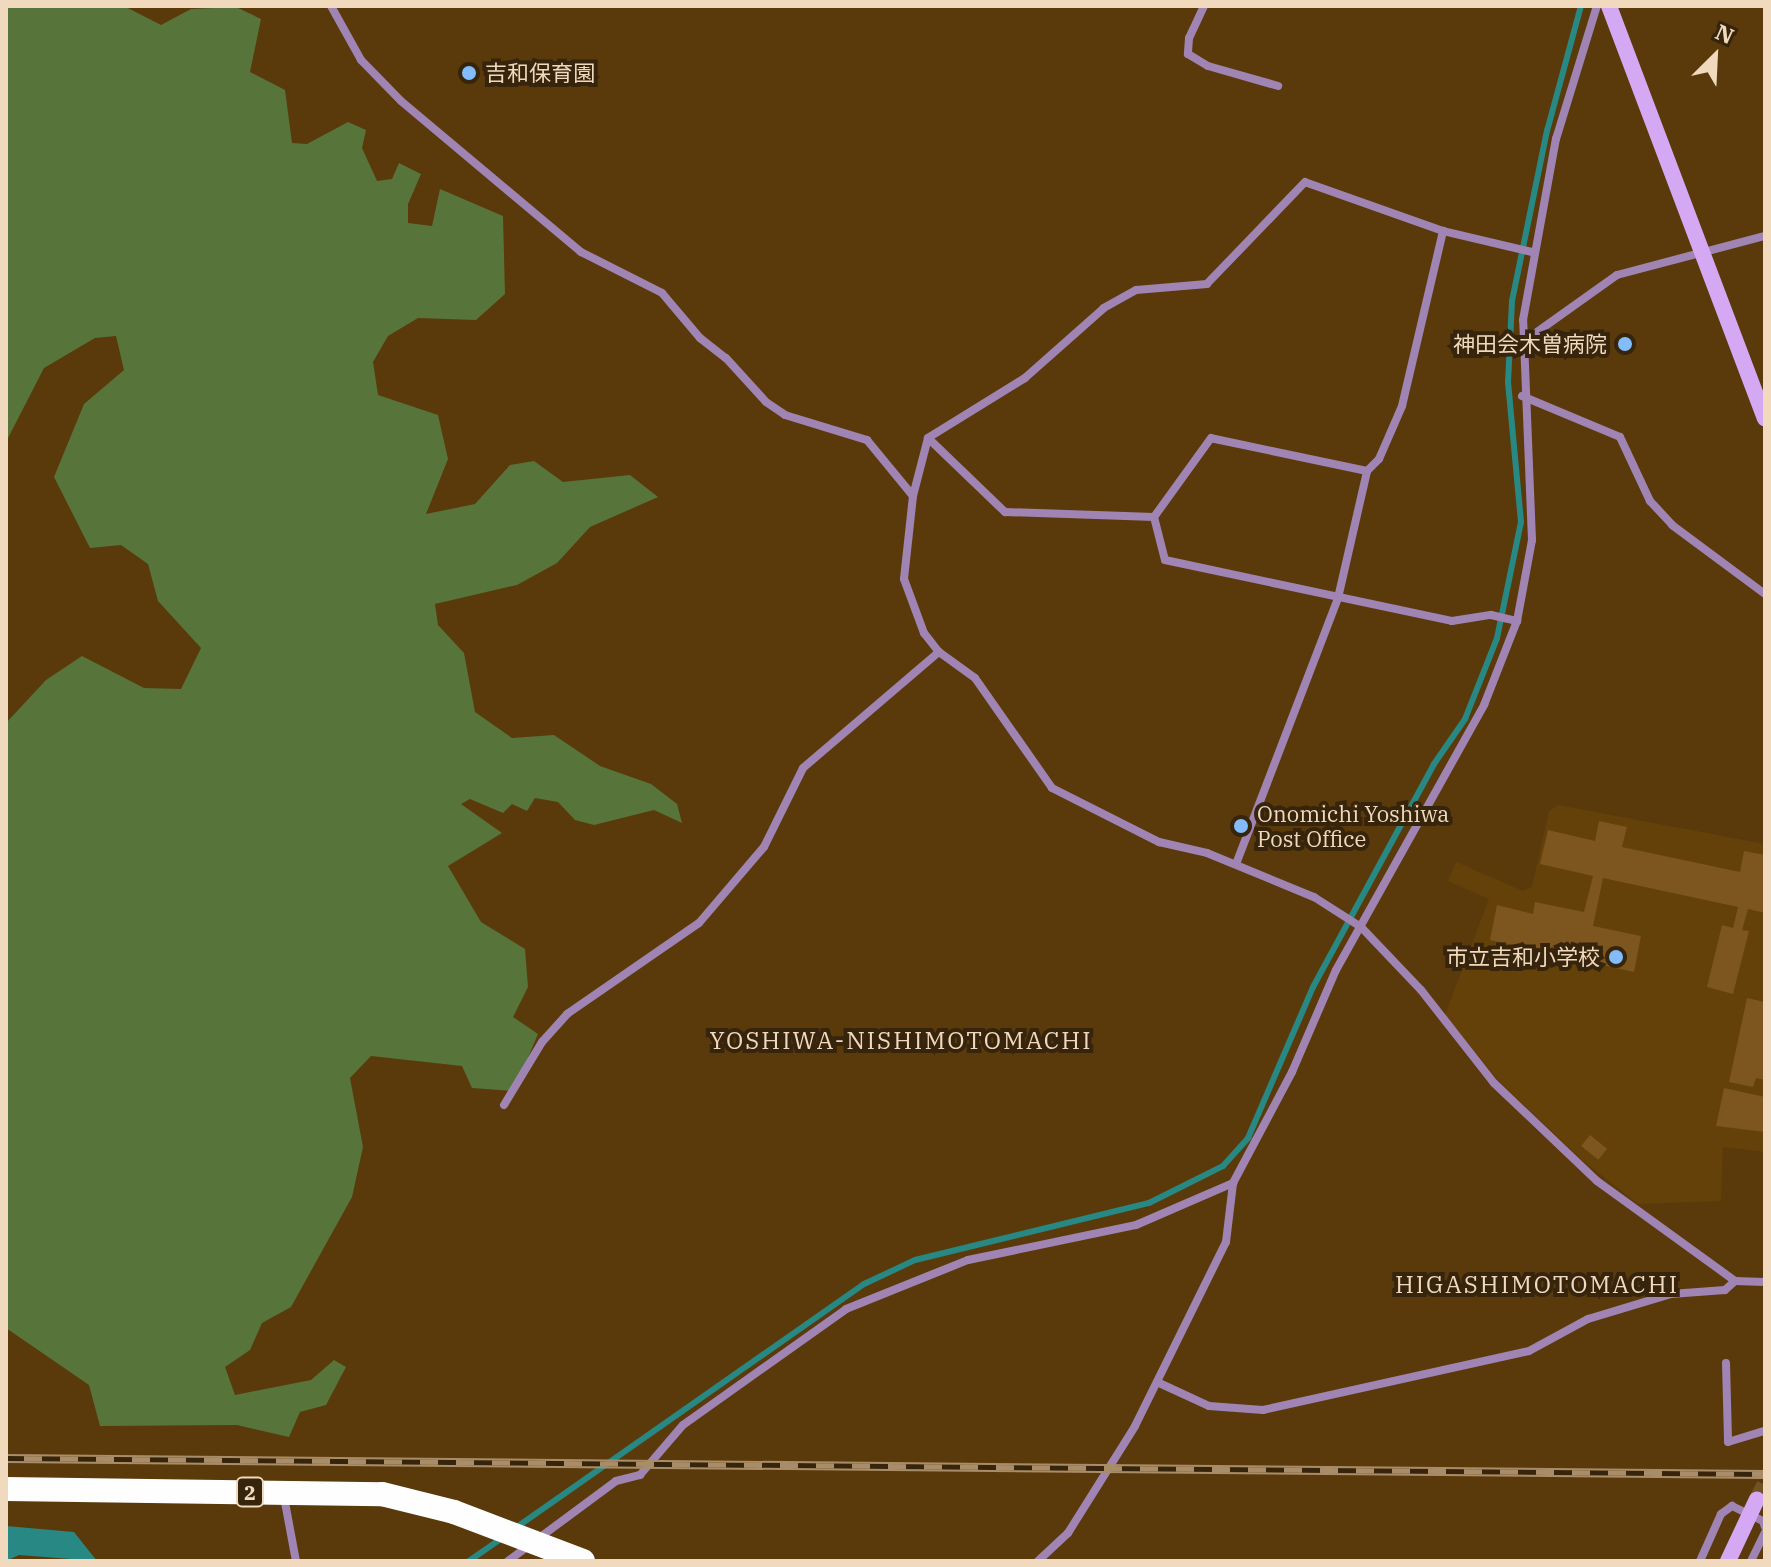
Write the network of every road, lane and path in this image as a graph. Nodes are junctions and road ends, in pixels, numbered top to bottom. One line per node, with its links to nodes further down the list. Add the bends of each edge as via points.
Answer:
1 (331, 6): 15 (street, via 350,44 401,101 581,252 662,293 766,402 785,415 867,440)
2 (1204, 6): 5 (street, via 1189,38 1188,54 1208,66)
3 (1597, 6): 9 (street, via 1574,68)
4 (1609, 6): 8 (street)
5 (1278, 86)
6 (1443, 231): 9 (street); 13 (street, via 1305,182 1207,284 1136,290 1104,308 1025,378); 14 (street, via 1402,406 1379,459)
7 (1765, 236): 8 (street)
8 (1698, 251): 10 (street, via 1617,275); 12 (street)
9 (1532, 252): 10 (street)
10 (1523, 342): 11 (street)
11 (1522, 396): 17 (street, via 1620,437 1650,501 1672,525); 19 (street, via 1532,540)
12 (1765, 419)
13 (928, 438): 15 (street); 16 (street, via 1005,512)
14 (1367, 471): 16 (street, via 1211,438); 18 (street)
15 (913, 496): 20 (street, via 904,579 924,633)
16 (1154, 517): 18 (street, via 1165,560)
17 (1765, 594)
18 (1338, 598): 19 (street, via 1452,621 1491,615); 21 (street)
19 (1517, 621): 22 (street, via 1484,705)
20 (939, 652): 21 (street, via 975,678 1052,788 1071,802 1159,842); 23 (street, via 803,768 764,847 699,923 567,1014 542,1042)
21 (1236, 864): 22 (street, via 1314,897)
22 (1361, 927): 24 (street); 25 (street, via 1421,990 1494,1083 1597,1181)
23 (504, 1105)
24 (1233, 1183): 28 (street, via 1226,1242); 34 (street, via 1136,1225 968,1260 846,1309 683,1425 640,1475 616,1481)
25 (1735, 1281): 26 (street); 28 (street, via 1725,1290 1671,1294 1588,1319 1529,1351 1263,1410 1209,1406)
26 (1765, 1282)
27 (1726, 1363): 29 (street, via 1728,1442)
28 (1157, 1382): 38 (street, via 1110,1470 1068,1533)
29 (1765, 1430)
30 (6, 1489): 31 (highway, 2)
31 (284, 1492): 34 (highway, 2, via 382,1494); 35 (street)
32 (1757, 1499): 40 (street)
33 (1764, 1527): 39 (street, via 1732,1506 1721,1514); 41 (street)
34 (528, 1541): 36 (street); 37 (highway, 2)
35 (296, 1561)
36 (508, 1561)
37 (583, 1561)
38 (1038, 1561)
39 (1700, 1561)
40 (1728, 1561)
41 (1751, 1561)

